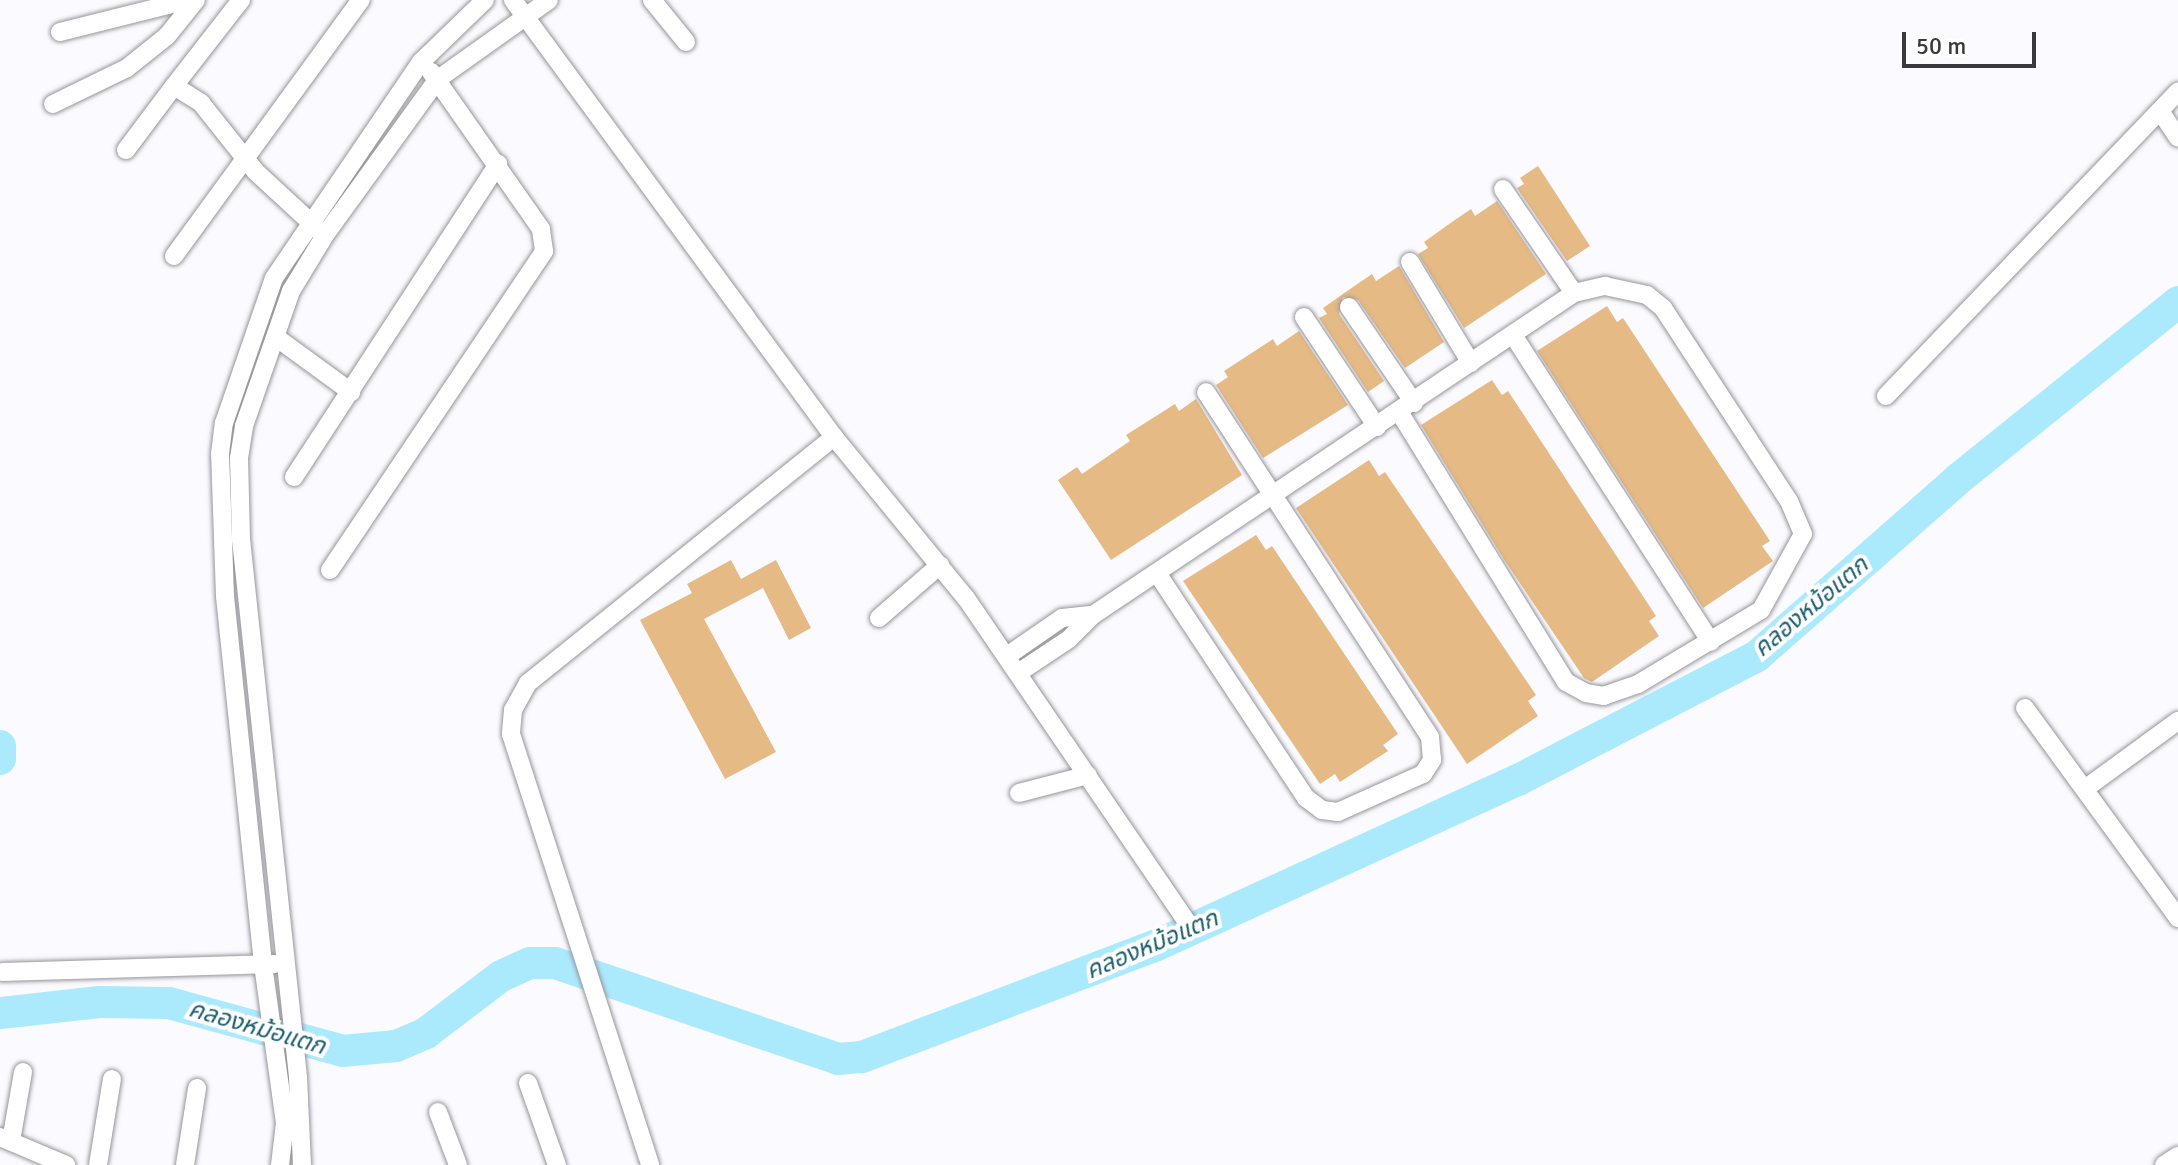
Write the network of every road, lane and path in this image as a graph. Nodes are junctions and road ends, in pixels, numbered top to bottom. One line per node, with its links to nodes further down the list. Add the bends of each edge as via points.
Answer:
1 (188, 0): 10 (street)
2 (196, 0): 16 (street, via 167,36 127,68)
3 (241, 0): 14 (street)
4 (361, 0): 20 (street)
5 (485, 0): 12 (street)
6 (513, 0): 9 (street)
7 (549, 0): 9 (street)
8 (652, 0): 11 (street)
9 (525, 16): 13 (street); 37 (street)
10 (60, 32)
11 (686, 42)
12 (421, 62): 13 (street); 23 (street)
13 (438, 79): 21 (street); 23 (street)
14 (174, 86): 19 (street); 20 (street, via 209,111)
15 (2178, 92): 17 (street)
16 (53, 104)
17 (2160, 111): 18 (street); 34 (street)
18 (2178, 138)
19 (126, 150)
20 (245, 158): 23 (street); 24 (street)
21 (498, 164): 32 (street); 43 (street, via 541,229 544,251)
22 (1503, 189): 26 (street)
23 (318, 229): 30 (street); 40 (street, via 263,299 224,423)
24 (174, 256)
25 (1410, 262): 31 (street)
26 (1574, 293): 29 (street); 47 (street, via 1605,286 1628,288 1663,308 1799,517 1803,534 1776,589 1761,610)
27 (1349, 307): 35 (street)
28 (1304, 317): 36 (street)
29 (1513, 335): 31 (street); 47 (street)
30 (277, 338): 32 (street); 41 (street, via 244,426 239,458)
31 (1471, 363): 35 (street)
32 (351, 392): 38 (street)
33 (1206, 392): 39 (street)
34 (1886, 396)
35 (1407, 408): 36 (street); 47 (street, via 1566,682 1604,696 1638,684)
36 (1377, 427): 39 (street)
37 (834, 437): 42 (street); 77 (street, via 528,683 513,710 511,734)
38 (294, 477)
39 (1271, 497): 44 (street); 44 (street, via 1430,737 1432,760 1423,774 1338,812 1322,810 1306,798)
40 (221, 536): 41 (street); 53 (street)
41 (241, 539): 52 (street)
42 (940, 565): 46 (street); 48 (street)
43 (330, 570)
44 (1157, 573): 45 (street)
45 (1093, 615): 48 (street, via 1062,618); 49 (street, via 1069,639)
46 (879, 618)
47 (1711, 642)
48 (1007, 656): 49 (street)
49 (1018, 673): 54 (street)
50 (2025, 708): 55 (street)
51 (2178, 721): 55 (street)
52 (260, 729): 53 (street); 60 (street)
53 (239, 733): 59 (street)
54 (1088, 775): 56 (street); 58 (street)
55 (2086, 788): 57 (street)
56 (1019, 793)
57 (2178, 918)
58 (1188, 923)
59 (263, 964): 60 (street); 61 (street); 73 (street, via 285,1123)
60 (285, 964): 74 (street)
61 (2, 972)
62 (23, 1072): 67 (street)
63 (112, 1079): 71 (street)
64 (528, 1083): 76 (street)
65 (197, 1088): 72 (street)
66 (438, 1112): 75 (street)
67 (6, 1139): 69 (street)
68 (2178, 1156): 78 (street)
69 (38, 1160): 70 (street)
70 (66, 1165)
71 (98, 1165)
72 (185, 1165)
73 (280, 1165)
74 (307, 1165)
75 (458, 1165)
76 (557, 1165)
77 (650, 1165)
78 (2164, 1165)

